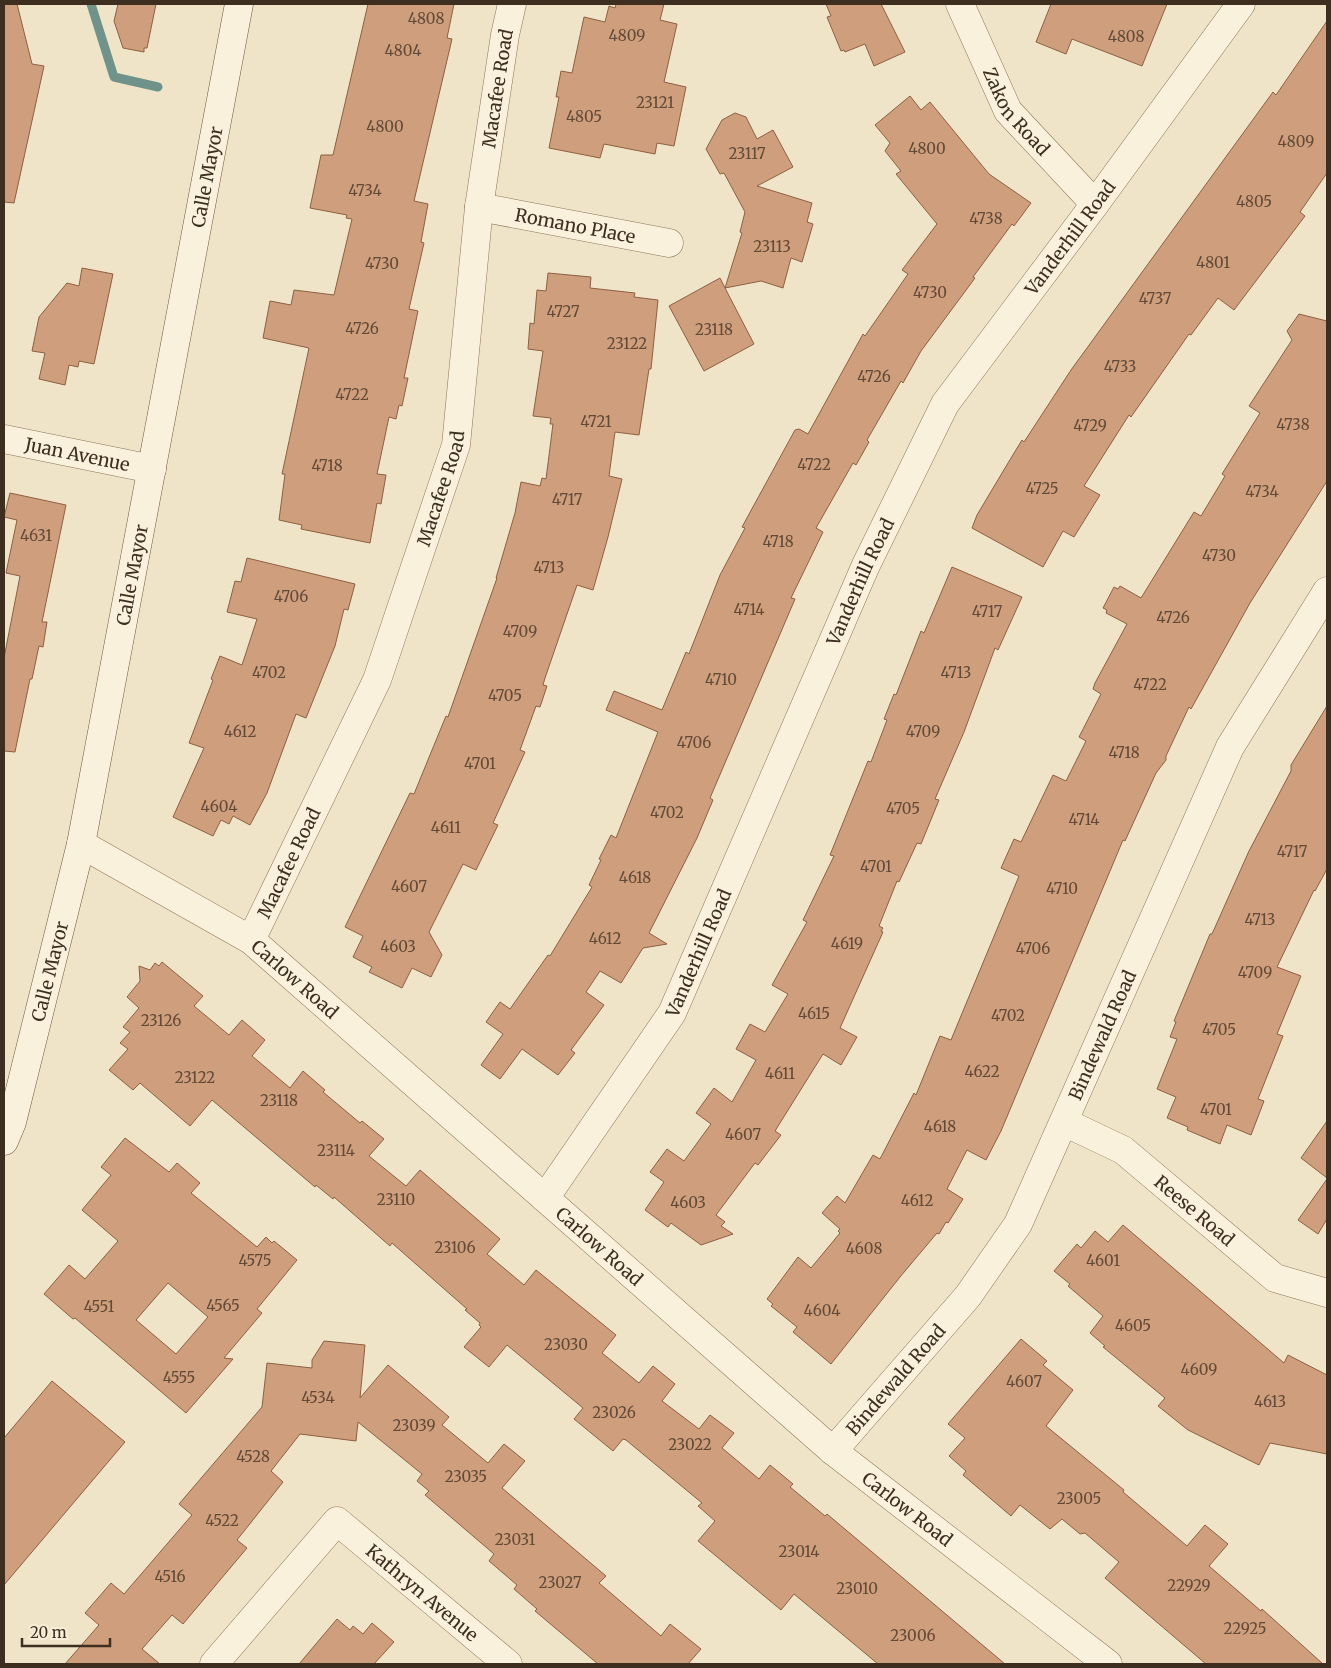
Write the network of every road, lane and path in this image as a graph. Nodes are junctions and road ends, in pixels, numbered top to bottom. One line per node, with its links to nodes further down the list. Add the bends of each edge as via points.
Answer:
1 (239, 4): 9 (street, Calle Mayor)
2 (512, 4): 6 (street, Macafee Road)
3 (960, 4): 5 (street, Zakon Road, via 1008,111)
4 (1240, 4): 5 (street, Vanderhill Road)
5 (1095, 204): 15 (street, Vanderhill Road, via 945,404 866,565 672,1013)
6 (480, 207): 7 (street, Romano Place); 12 (street, Macafee Road, via 456,444 377,680)
7 (669, 243)
8 (4, 439): 9 (street, Juan Avenue)
9 (152, 469): 11 (street, Calle Mayor)
10 (1327, 591): 13 (street, Bindewald Road, via 1230,747)
11 (81, 844): 12 (street, Carlow Road); 14 (street, Calle Mayor)
12 (251, 940): 15 (street, Carlow Road)
13 (1064, 1122): 16 (street, Reese Road, via 1123,1150 1275,1278); 17 (street, Bindewald Road, via 1018,1224 968,1296)
14 (6, 1128)
15 (545, 1198): 17 (street, Carlow Road)
16 (1327, 1293)
17 (833, 1451): 20 (street, Carlow Road)
18 (214, 1664): 19 (street, Kathryn Avenue, via 337,1521)
19 (508, 1664)
20 (1108, 1664)

